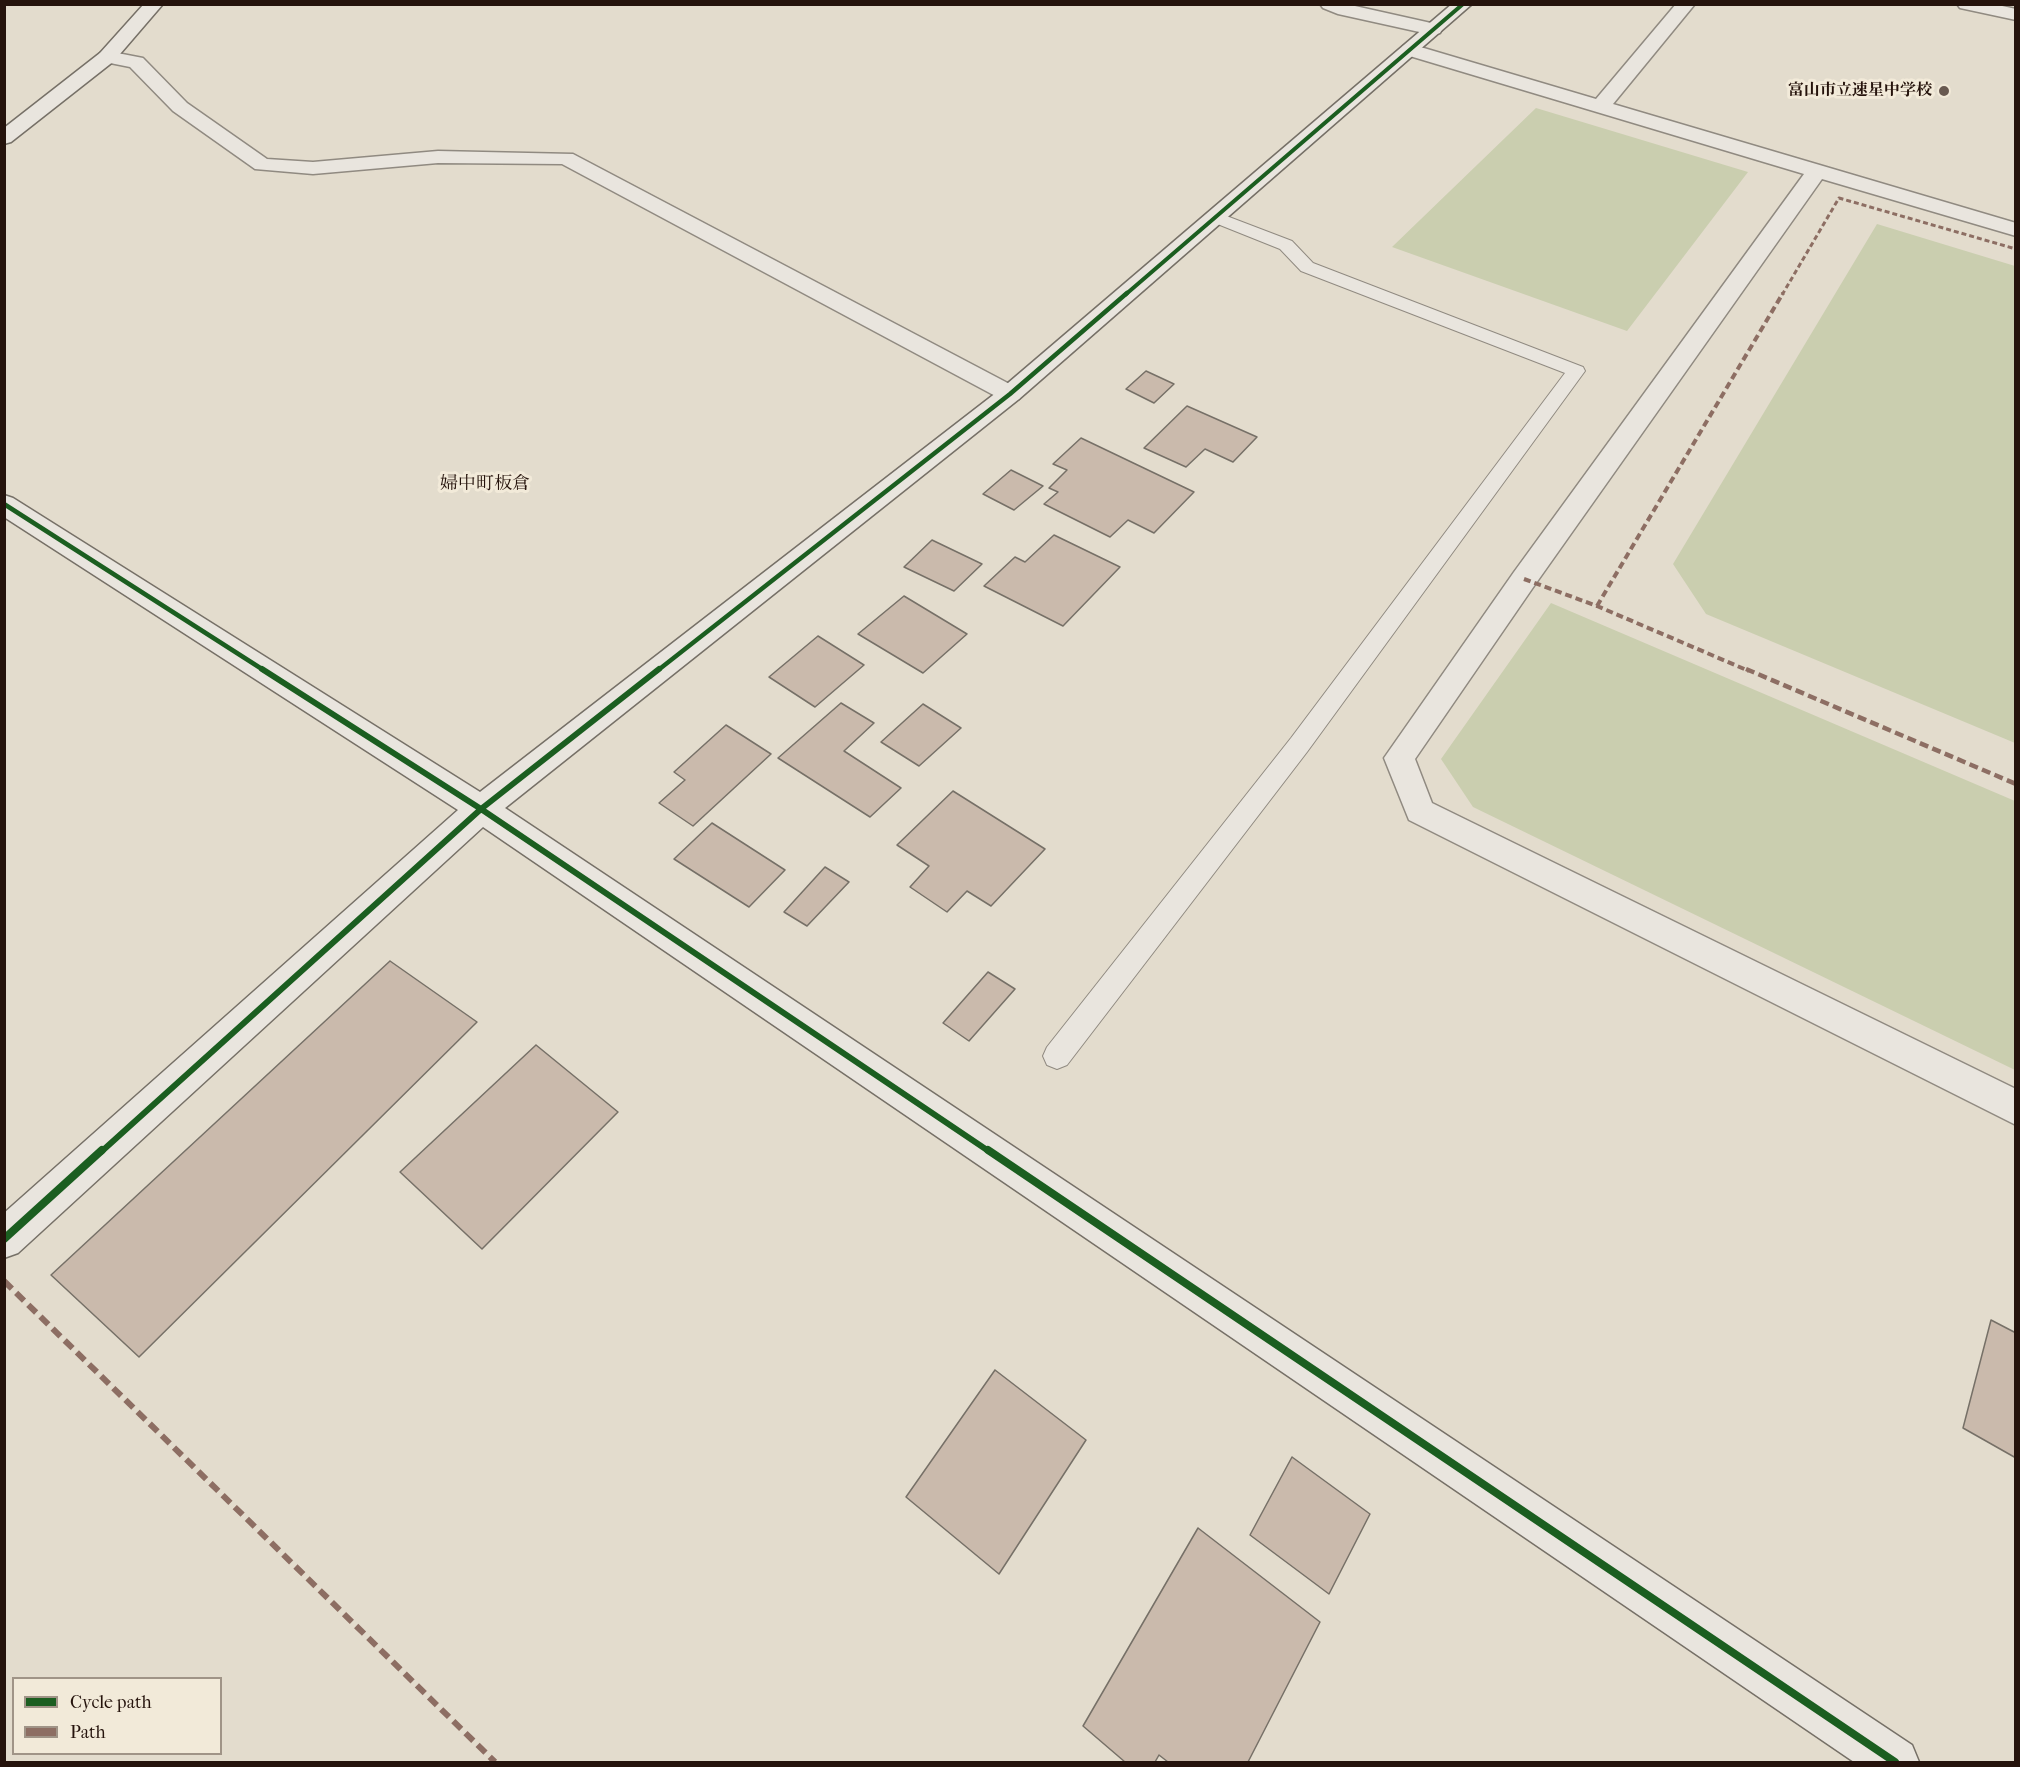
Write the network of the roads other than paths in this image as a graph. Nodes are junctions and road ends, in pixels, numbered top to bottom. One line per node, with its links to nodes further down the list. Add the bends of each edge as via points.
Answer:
1 (154, 4): 9 (street)
2 (1329, 4): 7 (street)
3 (1463, 4): 7 (street)
4 (1686, 4): 10 (street)
5 (1966, 4): 6 (street)
6 (2016, 15)
7 (1433, 29): 8 (street)
8 (1410, 50): 10 (street); 13 (street)
9 (107, 57): 11 (street); 15 (street, via 136,62 180,107 262,165 313,168 438,157 566,158)
10 (1601, 106): 12 (street)
11 (4, 138)
12 (1816, 171): 14 (street); 19 (street, via 1399,758 1420,811)
13 (1216, 217): 15 (street); 18 (lane, via 1286,245 1307,267 1576,371 1299,745)
14 (2016, 230)
15 (1010, 394): 17 (street)
16 (4, 504): 17 (street)
17 (481, 809): 20 (street); 21 (street)
18 (1058, 1056)
19 (2016, 1108)
20 (4, 1239)
21 (1895, 1762)

